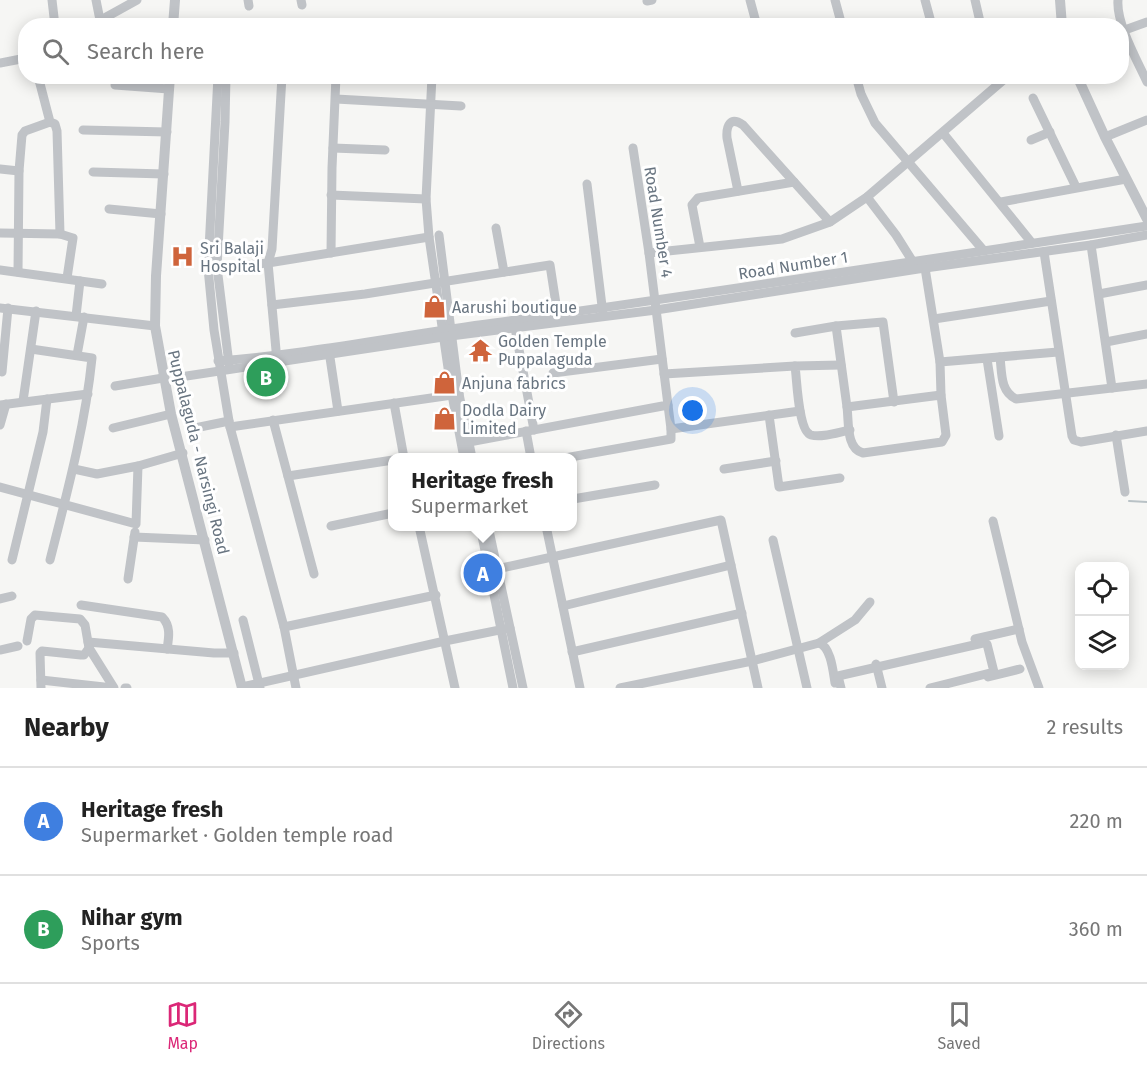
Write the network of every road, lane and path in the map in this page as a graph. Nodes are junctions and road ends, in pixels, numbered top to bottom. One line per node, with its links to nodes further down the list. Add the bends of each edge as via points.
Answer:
1 (52, 0): 11 (street)
2 (96, 0): 12 (street)
3 (137, 0): 13 (street)
4 (175, 0): 14 (street)
5 (750, 0): 15 (street)
6 (835, 0): 16 (street)
7 (925, 0): 17 (street)
8 (975, 0): 18 (street)
9 (1060, 0): 19 (street)
10 (1118, 0): 20 (street)
11 (54, 18)
12 (100, 18)
13 (104, 18)
14 (174, 18)
15 (755, 18)
16 (840, 18)
17 (930, 18)
18 (979, 18)
19 (1061, 18)
20 (1119, 18)
21 (1147, 22): 22 (street)
22 (1129, 29)
23 (1129, 44): 26 (street)
24 (18, 60): 25 (street)
25 (0, 63)
26 (1147, 82)
27 (40, 84): 44 (street)
28 (169, 84): 38 (street, Puppalaguda - Narsingi Road)
29 (218, 84): 89 (street)
30 (226, 84): 89 (street)
31 (282, 84): 88 (street)
32 (336, 84): 40 (street)
33 (432, 84): 41 (street)
34 (858, 84): 54 (street, via 875,123)
35 (995, 84): 48 (street)
36 (1081, 84): 49 (street)
37 (115, 86): 38 (street)
38 (169, 89): 46 (street, Puppalaguda - Narsingi Road)
39 (1033, 98): 47 (street)
40 (336, 99): 41 (street); 51 (street)
41 (431, 104): 42 (street); 66 (street)
42 (461, 106)
43 (1147, 120): 49 (street)
44 (50, 122): 56 (street, via 22,135); 76 (street, via 57,131)
45 (83, 130): 46 (street)
46 (166, 132): 58 (street, Puppalaguda - Narsingi Road)
47 (1050, 132): 50 (street); 62 (street)
48 (943, 133): 54 (street); 67 (street)
49 (1104, 137): 59 (street)
50 (1031, 140)
51 (333, 148): 53 (street); 64 (street)
52 (633, 148): 86 (street, Road Number 4)
53 (384, 150)
54 (908, 162): 65 (street); 83 (street)
55 (0, 169): 56 (street)
56 (19, 171): 75 (street)
57 (93, 172): 58 (street)
58 (164, 174): 69 (street, Puppalaguda - Narsingi Road)
59 (1126, 178): 62 (street); 70 (street)
60 (794, 182): 63 (street); 63 (street, via 743,125 732,121 726,129); 71 (street)
61 (587, 184): 105 (street)
62 (1076, 187): 67 (street)
63 (738, 191): 82 (street, via 692,202)
64 (331, 195): 66 (street); 85 (street)
65 (867, 197): 71 (street); 87 (street)
66 (426, 199): 79 (street)
67 (1001, 202): 80 (street)
68 (109, 208): 69 (street)
69 (161, 214): 109 (street, Puppalaguda - Narsingi Road)
70 (1147, 219)
71 (830, 222): 82 (street, via 782,239)
72 (1147, 226): 80 (street, Road Number 1)
73 (496, 228): 93 (street)
74 (0, 233): 75 (street)
75 (19, 234): 76 (street); 92 (street)
76 (60, 234): 94 (street, via 73,238)
77 (439, 235): 96 (street)
78 (1147, 235): 81 (street, Road Number 1)
79 (429, 237): 85 (street); 96 (street)
80 (1032, 243): 83 (street, Road Number 1)
81 (1091, 245): 84 (street, Road Number 1); 99 (street)
82 (700, 247): 86 (street)
83 (984, 251): 87 (street, Road Number 1)
84 (1044, 252): 90 (street, Road Number 1); 100 (street)
85 (331, 253): 88 (street)
86 (649, 253): 102 (street, Road Number 4)
87 (913, 262): 102 (street, Road Number 1)
88 (268, 263): 89 (street); 101 (street)
89 (212, 268): 123 (street); 125 (street)
90 (925, 268): 102 (street, Road Number 1); 108 (street)
91 (0, 270): 92 (street)
92 (18, 272): 94 (street)
93 (504, 272): 96 (street); 107 (street, via 550,265)
94 (67, 278): 95 (street)
95 (80, 280): 97 (street); 106 (street)
96 (440, 282): 101 (street); 112 (street)
97 (102, 284)
98 (1147, 285): 99 (street)
99 (1099, 294): 115 (street)
100 (1051, 301): 108 (street); 118 (street)
101 (272, 305): 124 (street)
102 (656, 305): 105 (street, Road Number 1); 121 (street, Road Number 4)
103 (4, 308): 104 (street); 130 (street)
104 (36, 311): 106 (street); 116 (street)
105 (603, 313): 107 (street, Road Number 1)
106 (80, 317): 109 (street); 119 (street)
107 (558, 318): 111 (street, Road Number 1); 112 (street, Road Number 1)
108 (934, 319): 126 (street)
109 (155, 326): 135 (street, Puppalaguda - Narsingi Road)
110 (836, 326): 113 (street); 127 (street); 145 (street, via 884,322)
111 (515, 328): 112 (street, Road Number 1); 160 (street)
112 (447, 333): 117 (street); 140 (street)
113 (795, 333)
114 (1147, 334): 115 (street)
115 (1106, 342): 138 (street)
116 (31, 349): 119 (street); 144 (street)
117 (329, 351): 124 (street); 150 (street)
118 (1058, 352): 120 (street); 141 (street)
119 (77, 355): 139 (street, via 92,358)
120 (1000, 357): 122 (street); 141 (street, via 1008,395 1016,399)
121 (662, 359): 132 (street); 133 (street, Road Number 4)
122 (987, 359): 126 (street); 164 (street)
123 (228, 360): 124 (street); 125 (street); 129 (street)
124 (277, 360): 129 (street)
125 (218, 361): 131 (street)
126 (940, 362): 142 (street)
127 (841, 365): 128 (street); 149 (street)
128 (795, 366): 133 (street); 151 (street)
129 (230, 371): 131 (street)
130 (2, 372)
131 (220, 372): 134 (street); 155 (street)
132 (553, 374)
133 (664, 374): 148 (street, Road Number 4)
134 (180, 377)
135 (163, 378): 137 (street); 152 (street, Puppalaguda - Narsingi Road)
136 (1147, 384): 138 (street)
137 (115, 386)
138 (1112, 388): 141 (street)
139 (88, 394): 143 (street); 175 (street)
140 (455, 394): 146 (street); 165 (street); 168 (street)
141 (1065, 394): 163 (street, via 1074,440)
142 (941, 395): 145 (street); 161 (street, via 946,435 942,442 863,453 852,444)
143 (47, 399): 144 (street); 182 (street)
144 (22, 401): 147 (street)
145 (894, 402): 149 (street)
146 (394, 403): 150 (street); 167 (street)
147 (3, 404): 156 (street)
148 (668, 405): 159 (street, Road Number 4); 160 (street)
149 (847, 407): 161 (street)
150 (338, 411): 154 (street)
151 (800, 411): 153 (street); 161 (street, via 809,434)
152 (171, 414): 157 (street); 166 (street, Puppalaguda - Narsingi Road)
153 (769, 415): 159 (street); 173 (street)
154 (273, 420): 155 (street); 177 (street)
155 (230, 424): 158 (street); 211 (street)
156 (0, 425)
157 (113, 428)
158 (195, 428)
159 (671, 429): 171 (street, via 671,439)
160 (530, 430): 165 (street); 170 (street)
161 (850, 430)
162 (1147, 431): 163 (street)
163 (1116, 435): 181 (street)
164 (999, 436)
165 (469, 442): 169 (street)
166 (183, 453): 174 (street); 194 (street, Puppalaguda - Narsingi Road)
167 (403, 453)
168 (463, 453)
169 (471, 453)
170 (531, 453)
171 (577, 456)
172 (388, 461): 177 (street)
173 (776, 461): 176 (street); 178 (street, via 780,488)
174 (138, 466): 175 (street, via 97,474); 187 (street)
175 (74, 469): 184 (street)
176 (724, 469)
177 (288, 476): 201 (street)
178 (840, 478)
179 (655, 484): 183 (street)
180 (0, 487): 182 (street)
181 (1125, 492)
182 (28, 493): 184 (street); 197 (street)
183 (577, 498)
184 (64, 504): 187 (street); 198 (street)
185 (388, 514): 188 (street)
186 (993, 521): 213 (street)
187 (136, 524): 193 (street)
188 (331, 526)
189 (420, 531): 203 (street)
190 (481, 531): 200 (street)
191 (489, 531): 200 (street)
192 (547, 531): 196 (street)
193 (134, 537): 194 (street); 202 (street)
194 (205, 540): 224 (street, Puppalaguda - Narsingi Road)
195 (774, 540): 220 (street)
196 (552, 558): 199 (street, via 721,520); 200 (street); 208 (street)
197 (12, 560)
198 (50, 560)
199 (731, 565): 208 (street); 209 (street)
200 (493, 570): 212 (street); 214 (street)
201 (314, 574)
202 (128, 579)
203 (436, 595): 211 (street); 215 (street)
204 (12, 596): 205 (street)
205 (0, 599)
206 (870, 602): 217 (street, via 855,620)
207 (81, 605): 221 (street, via 162,617 169,632)
208 (563, 606): 223 (street)
209 (742, 613): 223 (street); 226 (street)
210 (243, 620): 232 (street)
211 (284, 627): 229 (street)
212 (510, 628): 214 (street); 239 (street)
213 (1019, 628): 225 (street); 248 (street)
214 (500, 630): 215 (street); 238 (street)
215 (445, 640): 229 (street); 237 (street)
216 (27, 641): 218 (street, via 31,619 37,614 80,619 85,625)
217 (819, 643): 220 (street); 230 (street, via 824,644)
218 (88, 645): 221 (street); 231 (street, via 84,655 42,651); 234 (street)
219 (18, 646): 222 (street)
220 (799, 648): 226 (street); 243 (street)
221 (167, 649): 224 (street)
222 (0, 650)
223 (572, 652): 240 (street)
224 (234, 653): 235 (street, Puppalaguda - Narsingi Road)
225 (916, 656): 227 (street); 246 (street, via 983,643 989,646 994,672)
226 (752, 661): 233 (street); 242 (street)
227 (877, 665): 230 (street); 245 (street)
228 (1020, 669): 247 (street)
229 (294, 674): 232 (street); 236 (street)
230 (836, 674): 244 (street)
231 (41, 684): 234 (street)
232 (259, 686): 235 (street)
233 (635, 686): 241 (street)
234 (113, 688)
235 (242, 688)
236 (296, 688)
237 (455, 688)
238 (513, 688)
239 (523, 688)
240 (580, 688)
241 (620, 688)
242 (758, 688)
243 (807, 688)
244 (839, 688)
245 (882, 688)
246 (930, 688)
247 (945, 688)
248 (1039, 688)

